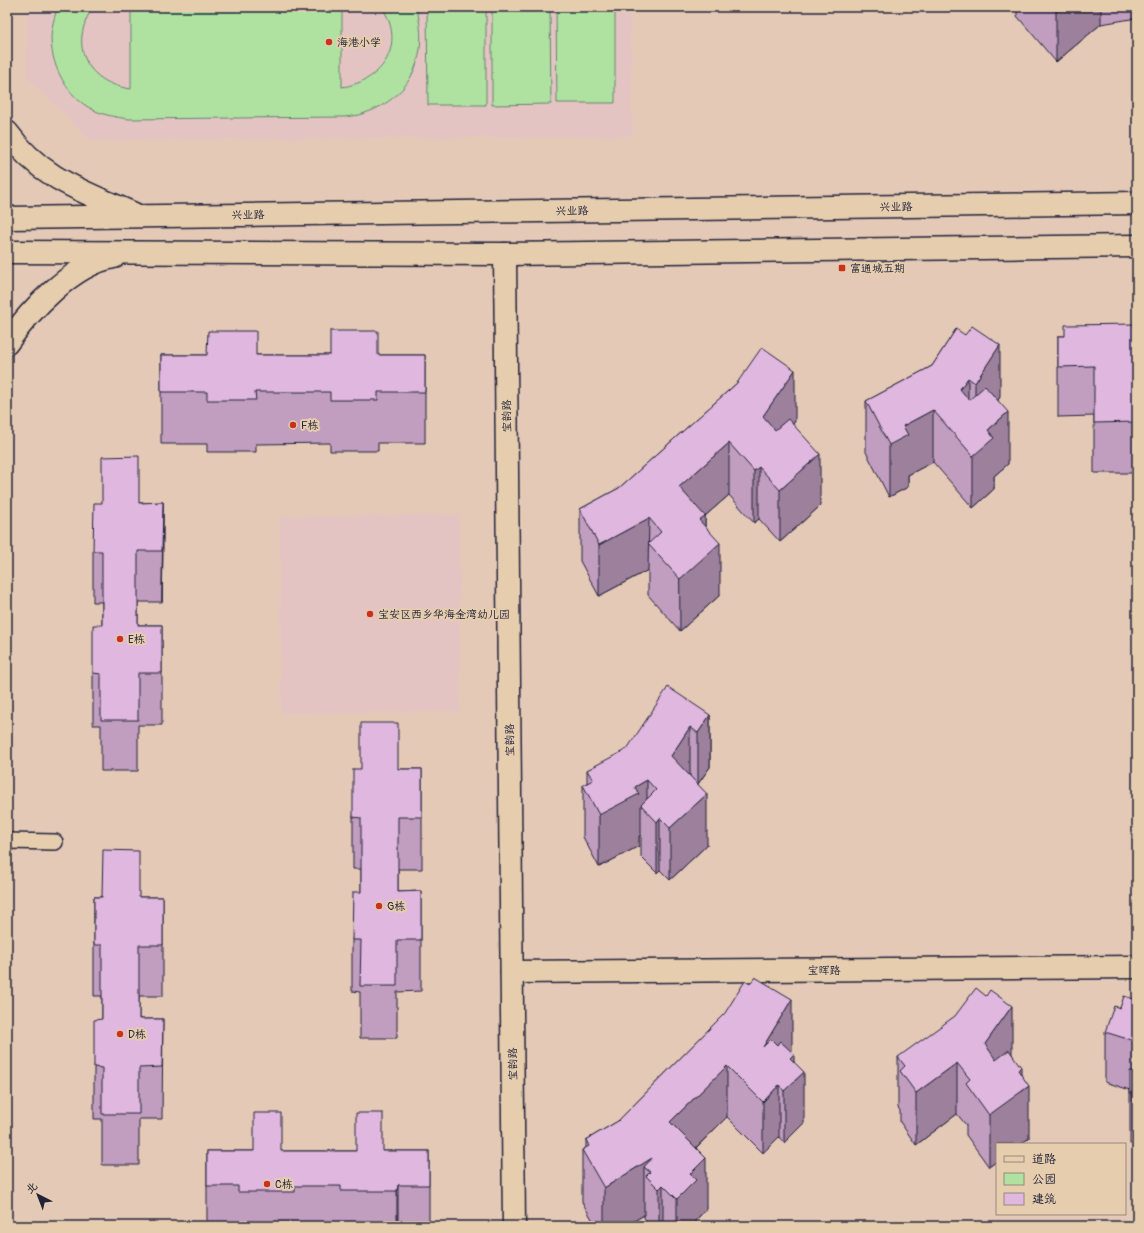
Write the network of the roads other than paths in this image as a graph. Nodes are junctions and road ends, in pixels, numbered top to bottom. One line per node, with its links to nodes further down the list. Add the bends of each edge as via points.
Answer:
1 (7, 132): 3 (main road, via 39,167)
2 (1137, 203): 3 (main road, 兴业路)
3 (141, 217): 4 (main road, 兴业路)
4 (7, 218)
5 (1137, 246): 8 (main road)
6 (7, 252): 7 (main road)
7 (140, 252): 8 (main road); 9 (main road, via 109,258 86,268 57,286 36,305)
8 (505, 254): 13 (main road, 宝韵路)
9 (7, 343)
10 (7, 842): 11 (lane)
11 (55, 842)
12 (1137, 967): 13 (main road, 宝晖路)
13 (512, 972): 14 (main road, 宝韵路)
14 (514, 1226)

